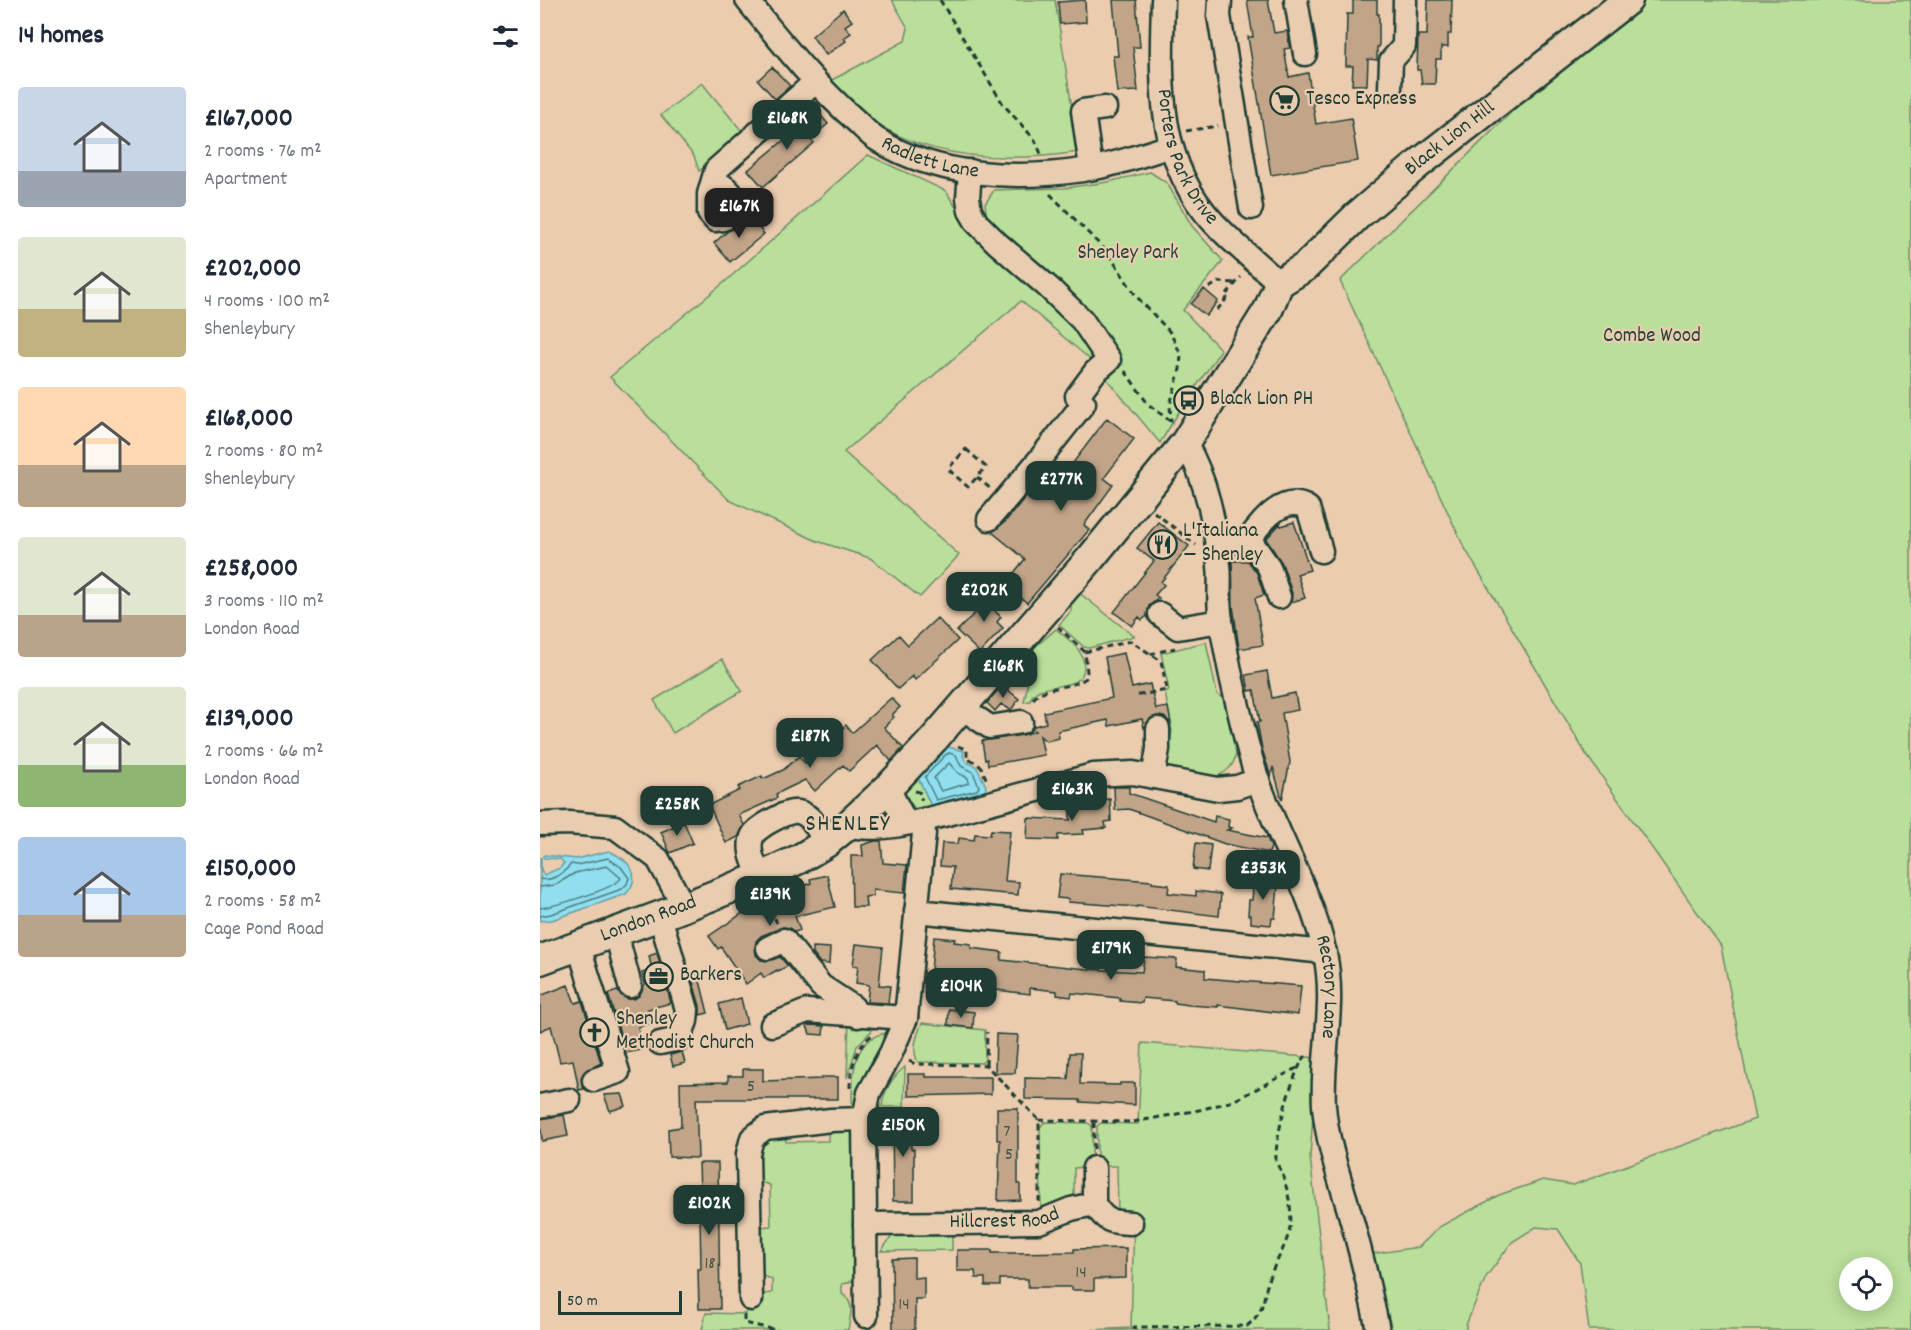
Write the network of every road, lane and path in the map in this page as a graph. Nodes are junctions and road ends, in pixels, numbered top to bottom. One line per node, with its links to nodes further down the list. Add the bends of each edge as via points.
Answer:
1 (747, 0): 9 (street, Radlett Lane)
2 (940, 0): 13 (path, via 1003,104 1035,140)
3 (1163, 0): 12 (street, Porters Park Drive, via 1161,84)
4 (1220, 0): 18 (street, via 1219,15)
5 (1296, 0): 8 (street)
6 (1405, 0): 10 (street, via 1404,46 1390,61)
7 (1628, 0): 21 (main road, Black Lion Hill, via 1417,165 1305,267)
8 (1305, 54)
9 (815, 82): 15 (street, Radlett Lane, via 877,140 945,168); 16 (street, via 716,170)
10 (1390, 88)
11 (1105, 108): 14 (street, via 1083,111)
12 (1171, 146): 14 (street, Radlett Lane); 21 (street, Porters Park Drive, via 1198,202)
13 (1041, 162)
14 (1091, 168): 15 (street, Radlett Lane, via 1042,175)
15 (970, 171): 24 (street, via 968,198 977,223 1082,320)
16 (713, 180)
17 (1045, 190): 25 (path, via 1108,253 1136,296 1173,337 1180,355 1170,405)
18 (1251, 208)
19 (1241, 278): 20 (path)
20 (1236, 283): 22 (path, via 1218,282); 23 (path)
21 (1279, 283): 25 (main road, London Road, via 1268,310)
22 (1209, 288)
23 (1217, 310)
24 (1109, 360): 25 (path, via 1122,365 1148,404); 28 (street, via 1077,396 1084,403)
25 (1177, 429): 27 (main road, London Road); 31 (street, Rectory Lane, via 1202,477)
26 (966, 449): 26 (path, via 948,469 968,487 986,467)
27 (1139, 500): 31 (path); 33 (main road, London Road)
28 (989, 519)
29 (1249, 539): 30 (street, via 1263,520 1291,502 1308,508); 31 (street); 32 (street, via 1269,567)
30 (1321, 551)
31 (1218, 554): 35 (street, Rectory Lane)
32 (1279, 597)
33 (1043, 613): 36 (path); 39 (main road, London Road)
34 (1160, 614): 35 (street, via 1178,628)
35 (1221, 621): 44 (street, Rectory Lane)
36 (1085, 652): 37 (path, via 1131,641 1161,661 1167,690); 38 (path, via 1086,678)
37 (1134, 696)
38 (1033, 699)
39 (962, 708): 40 (street, via 990,727); 46 (main road, London Road)
40 (1021, 722)
41 (1158, 729): 43 (street)
42 (950, 744): 45 (path, via 967,750 967,759 981,767)
43 (1153, 777): 44 (street, via 1218,789); 47 (street, via 1133,773 1093,775)
44 (1258, 780): 57 (street, Rectory Lane, via 1308,897)
45 (989, 786)
46 (888, 788): 47 (street); 49 (main road, London Road)
47 (914, 822): 49 (street, via 875,828); 52 (street, via 924,833)
48 (540, 824): 53 (street, via 615,827 657,859)
49 (848, 825): 50 (main road, London Road)
50 (826, 843): 51 (main road, London Road); 51 (street, via 809,817 801,813 792,812 762,826 753,835 751,846)
51 (758, 877): 53 (main road, London Road); 55 (path)
52 (916, 910): 57 (street); 61 (street)
53 (672, 912): 54 (main road, London Road); 64 (street, via 686,1022 679,1039)
54 (616, 933): 56 (main road, London Road); 59 (street)
55 (776, 944): 60 (street, via 821,986 854,1007)
56 (579, 947): 58 (main road, London Road); 69 (street, via 618,1072)
57 (1325, 952): 65 (street, Rectory Lane, via 1329,1009)
58 (540, 960)
59 (630, 986)
60 (858, 1016): 61 (street); 62 (street, via 807,1011)
61 (906, 1018): 72 (street, via 869,1093)
62 (772, 1025)
63 (987, 1032): 67 (path)
64 (660, 1044)
65 (1325, 1054): 68 (path, via 1304,1056); 83 (street, Rectory Lane, via 1324,1107 1333,1156)
66 (906, 1060): 67 (path, via 915,1064)
67 (986, 1065): 73 (path)
68 (1298, 1067): 74 (path, via 1233,1101 1133,1122); 82 (path, via 1283,1116 1276,1161 1288,1199 1290,1227 1259,1316 1247,1326)
69 (594, 1080)
70 (569, 1100): 71 (street)
71 (540, 1106)
72 (864, 1119): 79 (street); 80 (street, via 765,1128 752,1138 748,1154)
73 (1039, 1120): 74 (path); 77 (path)
74 (1094, 1121): 75 (path)
75 (1094, 1168): 76 (street)
76 (1094, 1204): 77 (street, Hillcrest Road); 78 (street, via 1106,1220)
77 (1039, 1222): 79 (street, Hillcrest Road)
78 (1131, 1223)
79 (865, 1224): 81 (street)
80 (751, 1299)
81 (866, 1316)
82 (1134, 1330)
83 (1378, 1330)

